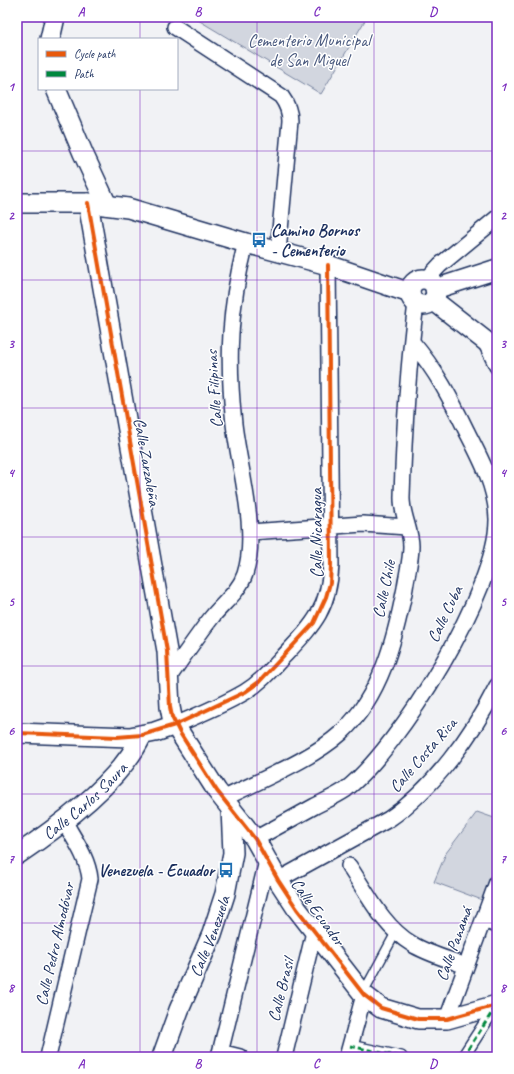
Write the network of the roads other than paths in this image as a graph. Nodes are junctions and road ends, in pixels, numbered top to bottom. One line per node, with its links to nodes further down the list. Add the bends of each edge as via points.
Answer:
1 (55, 17): 3 (street)
2 (175, 27): 10 (street, via 281,96 286,103 290,121)
3 (50, 38)
4 (56, 90): 7 (street)
5 (17, 203): 6 (street)
6 (88, 203): 7 (street); 20 (street, Calle Zarzaleña, via 167,651)
7 (108, 205): 9 (street, via 142,211)
8 (497, 218): 13 (street, via 440,265)
9 (246, 243): 10 (street); 19 (street, Calle Filipinas, via 233,299 229,346 234,423)
10 (278, 252): 11 (street)
11 (328, 265): 13 (street); 17 (street, Calle Nicaragua)
12 (497, 269): 13 (street)
13 (424, 293): 14 (street, Calle Chile); 15 (street)
14 (412, 342): 18 (street, Calle Chile, via 401,503); 27 (street, Calle Cuba, via 446,388 487,473 497,519 488,565 462,625 426,693 367,771 344,791)
15 (491, 346): 16 (street)
16 (497, 366)
17 (329, 527): 18 (street, via 363,524); 19 (street); 22 (street, Calle Nicaragua, via 330,583 314,623 259,682 215,708)
18 (407, 527): 25 (street, Calle Chile, via 411,540 411,556 400,613 378,679 364,706 341,733 328,743)
19 (250, 532): 20 (street, Calle Filipinas, via 247,562 240,585 205,626)
20 (169, 677): 22 (street, Calle Zarzaleña, via 170,707)
21 (497, 686): 31 (street, Calle Costa Rica, via 473,727 446,763 405,807 376,827)
22 (176, 725): 24 (street); 25 (street, Calle Ecuador)
23 (18, 735): 24 (street)
24 (142, 735): 26 (street, Calle Carlos Saura, via 118,771)
25 (227, 804): 27 (street, Calle Ecuador); 44 (street, Calle Venezuela, via 233,853 225,894 212,934)
26 (64, 821): 28 (street, Calle Carlos Saura); 43 (street, Calle Pedro Almodóvar, via 85,859 90,879)
27 (255, 839): 29 (street, Calle Ecuador)
28 (17, 855)
29 (267, 860): 31 (street, Calle Ecuador); 42 (street)
30 (349, 866): 36 (street, via 384,919)
31 (278, 880): 35 (street, Calle Ecuador)
32 (497, 882): 33 (street, Calle Panamá)
33 (483, 920): 34 (street); 37 (street, Calle Panamá)
34 (497, 926)
35 (314, 932): 38 (street, Calle Ecuador); 46 (street, Calle Brasil)
36 (396, 932): 37 (street, via 422,949); 38 (lane)
37 (466, 966): 40 (street, Calle Panamá)
38 (363, 994): 40 (street, Calle Ecuador, via 381,1008 404,1016 418,1019); 41 (street)
39 (497, 1005): 40 (street, Calle Ecuador); 48 (street)
40 (447, 1019)
41 (348, 1051): 47 (street)
42 (220, 1055): 45 (street)
43 (48, 1057)
44 (162, 1057)
45 (240, 1057)
46 (284, 1057)
47 (401, 1057)
48 (463, 1057)

